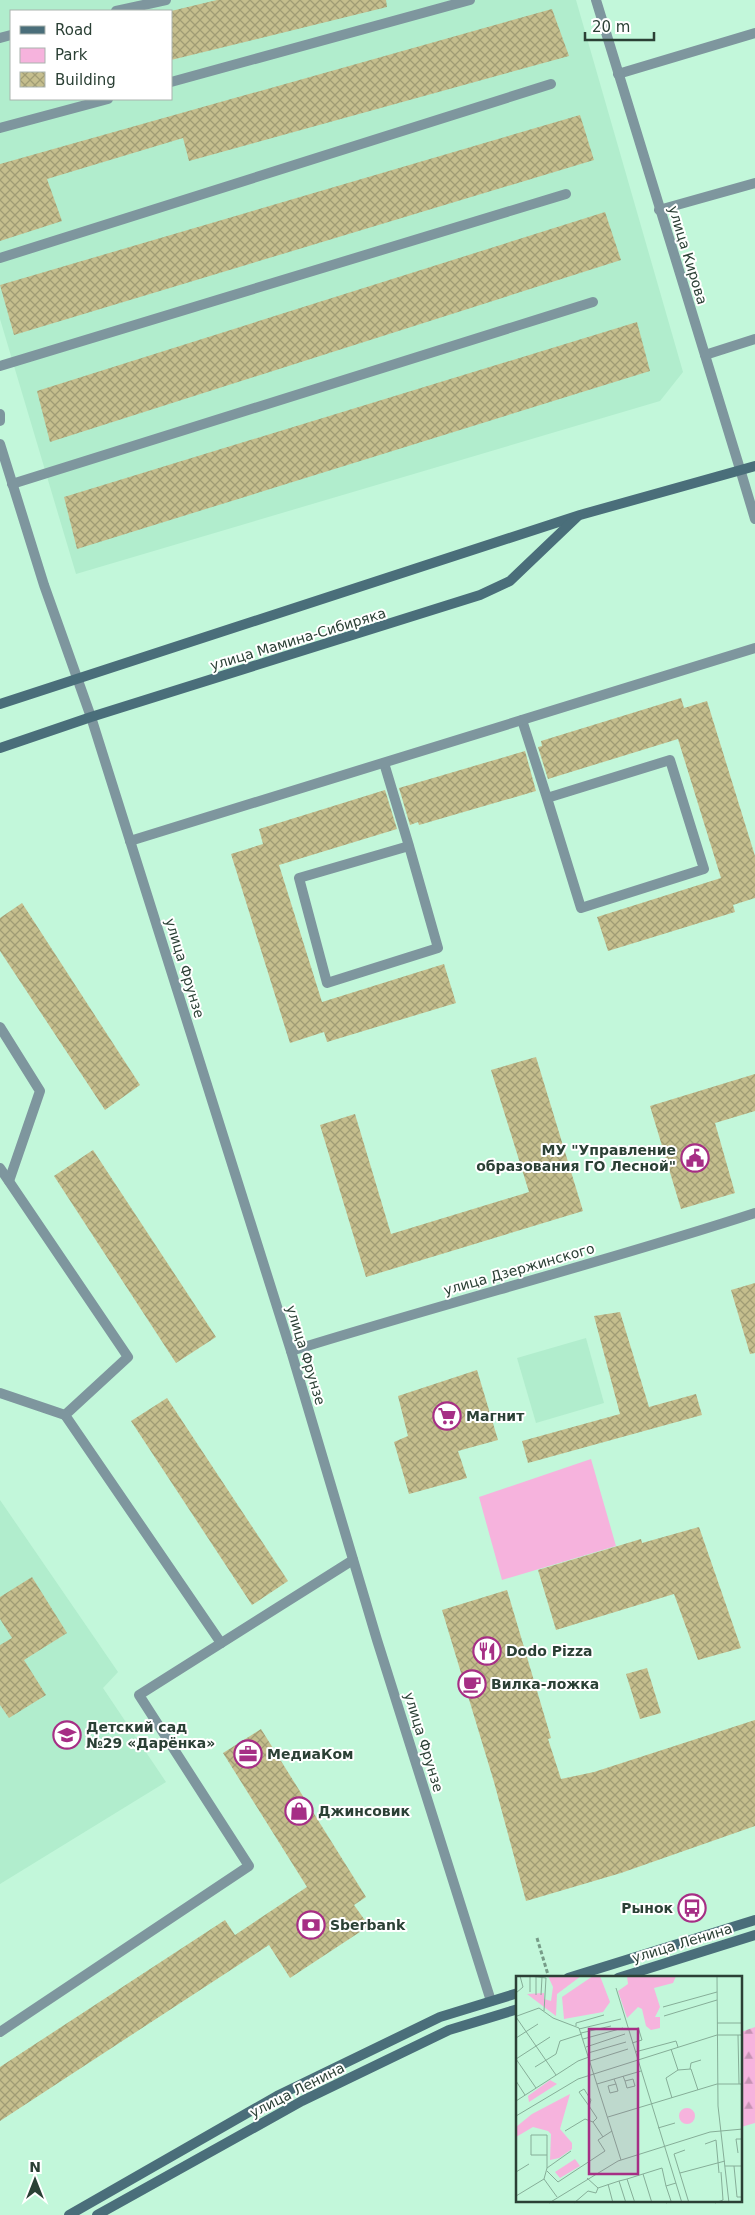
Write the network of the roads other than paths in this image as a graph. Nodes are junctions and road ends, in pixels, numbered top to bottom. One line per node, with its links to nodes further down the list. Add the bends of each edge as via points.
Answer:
1 (166, 0): 4 (street)
2 (470, 0): 7 (street)
3 (596, 0): 6 (street, улица Кирова)
4 (121, 10)
5 (755, 33): 6 (street)
6 (618, 74): 13 (street, улица Кирова)
7 (172, 82)
8 (551, 84): 14 (street)
9 (104, 100): 10 (street)
10 (0, 128)
11 (755, 183): 13 (street)
12 (566, 194): 18 (street)
13 (660, 210): 17 (street, улица Кирова)
14 (0, 258)
15 (593, 302): 24 (street)
16 (755, 339): 17 (street)
17 (705, 356): 23 (street, улица Кирова)
18 (0, 366)
19 (0, 414): 20 (street)
20 (0, 421)
21 (0, 444): 24 (street, улица Фрунзе)
22 (755, 466): 23 (main road, улица Мамина-Сибиряка)
23 (740, 469): 25 (main road, улица Мамина-Сибиряка); 26 (street, улица Кирова)
24 (12, 484): 28 (street, улица Фрунзе)
25 (580, 515): 28 (main road, улица Мамина-Сибиряка); 30 (main road, улица Мамина-Сибиряка, via 510,581 480,596)
26 (755, 519)
27 (755, 648): 31 (street)
28 (77, 678): 29 (main road, улица Мамина-Сибиряка); 30 (street, улица Фрунзе)
29 (0, 704)
30 (91, 717): 32 (main road, улица Мамина-Сибиряка); 35 (street, улица Фрунзе)
31 (522, 720): 33 (street); 34 (street)
32 (0, 748)
33 (384, 762): 35 (street); 36 (street)
34 (547, 798): 34 (street, via 670,760 704,869 581,908)
35 (130, 841): 41 (street, улица Фрунзе)
36 (409, 846): 36 (street, via 299,878 327,983 438,948)
37 (0, 1027): 39 (street, via 40,1091)
38 (0, 1168): 39 (street)
39 (9, 1182): 43 (street, via 128,1357)
40 (755, 1213): 41 (street, улица Дзержинского)
41 (291, 1351): 44 (street, улица Фрунзе)
42 (0, 1393): 43 (street)
43 (65, 1415): 45 (street)
44 (353, 1560): 45 (street); 51 (street, улица Фрунзе)
45 (221, 1643): 54 (street, via 138,1695 249,1866)
46 (755, 1920): 48 (main road)
47 (755, 1935): 49 (main road, улица Ленина)
48 (574, 1976)
49 (624, 1976)
50 (516, 1994): 51 (main road)
51 (491, 2001): 53 (main road); 55 (main road, via 440,2017 277,2096)
52 (516, 2010): 53 (main road, улица Ленина)
53 (496, 2016): 56 (main road, улица Ленина, via 450,2030 302,2101)
54 (0, 2032)
55 (69, 2215)
56 (98, 2215)

